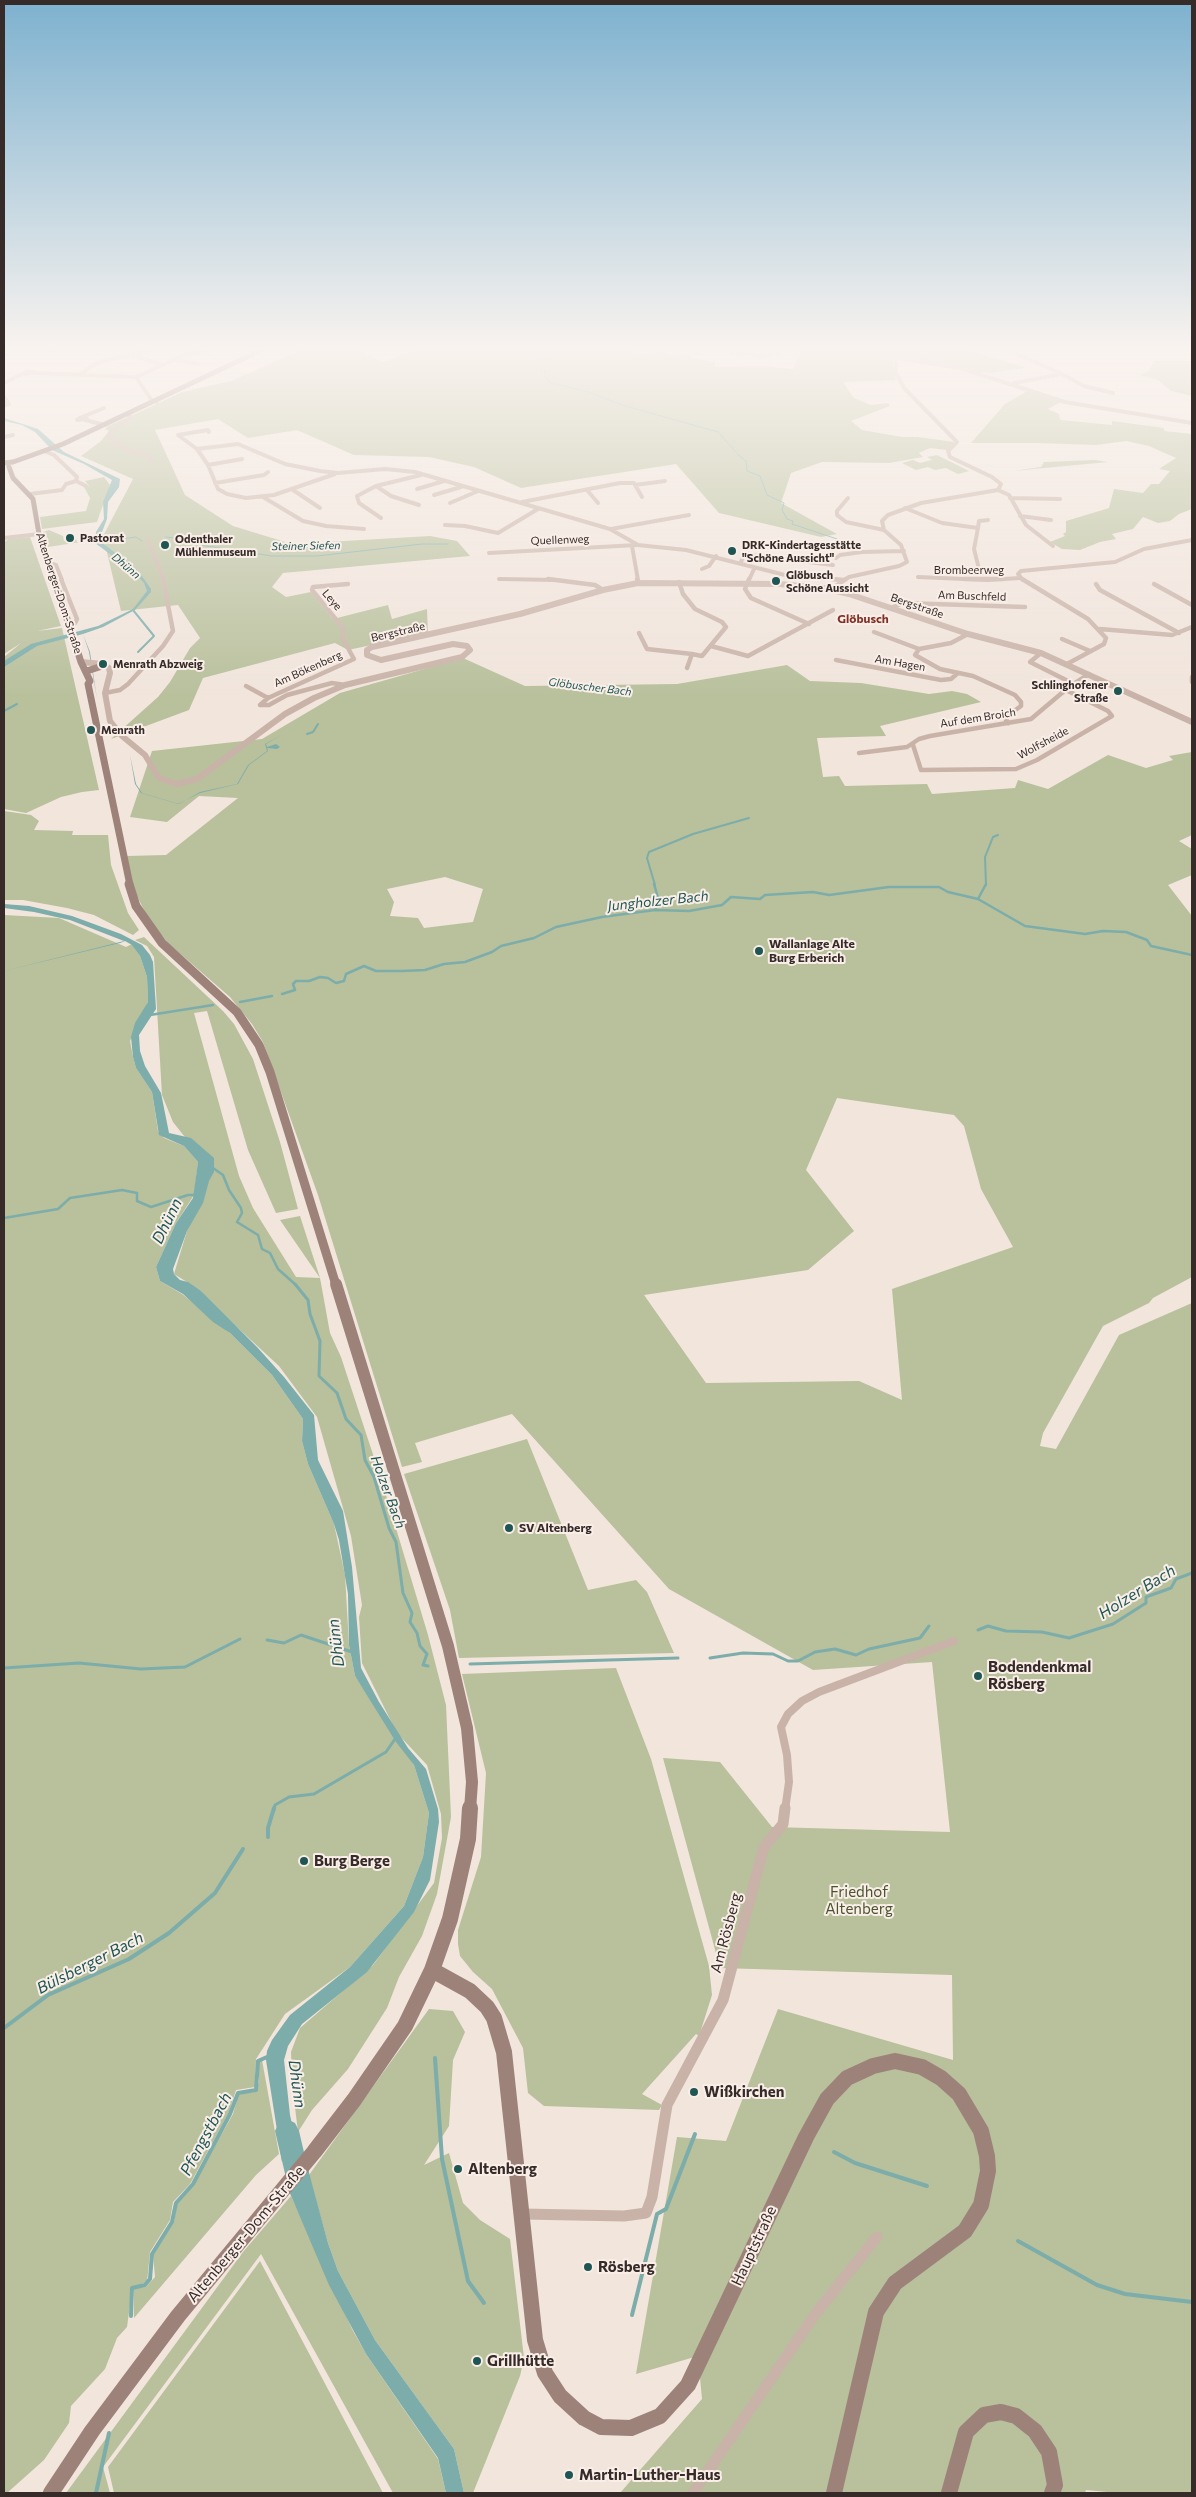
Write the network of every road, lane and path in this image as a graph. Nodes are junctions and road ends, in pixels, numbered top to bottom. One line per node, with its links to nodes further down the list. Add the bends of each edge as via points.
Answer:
1 (63, 464): 10 (street, via 77,477)
2 (220, 464): 5 (street)
3 (285, 464): 8 (street)
4 (964, 464): 21 (street, via 992,476 1001,484)
5 (208, 466): 13 (street)
6 (6, 467): 23 (main road)
7 (268, 472): 13 (street)
8 (338, 473): 9 (street, via 404,470); 19 (street)
9 (424, 474): 11 (street); 16 (street)
10 (76, 481): 15 (street); 23 (street, via 66,484 62,490)
11 (445, 481): 17 (street); 18 (street)
12 (665, 481): 14 (street)
13 (215, 483): 25 (street, via 227,494)
14 (634, 485): 20 (street); 26 (street)
15 (86, 486)
16 (376, 486): 33 (street, via 391,496); 39 (street, via 360,493 357,500)
17 (462, 487): 22 (street); 24 (street)
18 (417, 489)
19 (293, 490): 25 (street); 34 (street)
20 (586, 490): 30 (street); 32 (street)
21 (998, 490): 28 (street); 35 (street, via 940,498)
22 (479, 491): 30 (street); 31 (street)
23 (30, 494): 47 (main road, Altenberger-Dom-Straße)
24 (434, 495)
25 (263, 497): 44 (street, via 303,521)
26 (642, 497)
27 (848, 498): 46 (street, via 837,515 846,522)
28 (1010, 498): 29 (street); 38 (street)
29 (1060, 499)
30 (521, 502): 36 (street)
31 (450, 503)
32 (598, 503)
33 (419, 505)
34 (320, 508)
35 (905, 508): 43 (street, via 932,521); 46 (street, via 884,518)
36 (538, 509): 42 (street, via 498,533); 45 (street)
37 (689, 515): 45 (street)
38 (1020, 516): 41 (street); 53 (street, via 1026,525)
39 (381, 518)
40 (988, 520): 43 (street, via 979,521)
41 (1051, 520)
42 (444, 525)
43 (978, 528): 62 (street, via 974,549)
44 (364, 529)
45 (610, 529): 51 (street)
46 (884, 530): 54 (street)
47 (39, 534): 48 (street); 96 (main road, Altenberger-Dom-Straße)
48 (4, 538)
49 (148, 540): 106 (street, via 165,584 173,631 128,684 120,690)
50 (1192, 540): 64 (street, via 1144,549 1115,562 1028,569 1018,574)
51 (638, 545): 52 (street, Quellenweg); 56 (street)
52 (632, 546): 55 (street, Quellenweg); 68 (street)
53 (1053, 546)
54 (904, 551): 57 (street, via 862,552); 66 (street, via 908,559 905,564)
55 (488, 553)
56 (716, 556): 58 (street); 60 (street, via 709,566)
57 (836, 558)
58 (741, 562): 59 (street, via 743,556 751,555); 61 (street)
59 (833, 564)
60 (702, 569)
61 (754, 569): 66 (street, via 824,581); 69 (street)
62 (980, 573)
63 (918, 577): 64 (street, Brombeerweg)
64 (1020, 578): 81 (street, via 1078,612)
65 (499, 579): 73 (street, via 548,579 595,585)
66 (843, 580): 74 (street)
67 (679, 582): 68 (street, Bergstraße); 69 (street, Bergstraße); 87 (street, via 683,594 695,609 726,627)
68 (638, 583): 73 (street, Bergstraße)
69 (748, 583): 74 (street, Bergstraße); 79 (street, via 745,588 751,598)
70 (348, 584): 92 (street, Leye, via 312,588 343,628 344,639)
71 (1096, 584): 84 (street, via 1100,590)
72 (1154, 584): 75 (street)
73 (604, 590): 103 (street, Bergstraße, via 544,608 372,647 367,650 368,655 381,660 453,644 467,646 470,650 462,657)
74 (830, 590): 77 (street, Bergstraße)
75 (1192, 605)
76 (1025, 607): 77 (street, Am Buschfeld, via 903,603)
77 (891, 608): 85 (street, Bergstraße)
78 (833, 610): 79 (street)
79 (809, 624): 87 (street, via 748,656)
80 (1192, 627): 84 (street)
81 (1100, 629): 84 (street, via 1172,635); 89 (street, via 1106,640)
82 (639, 632): 91 (street, via 638,636 647,650)
83 (874, 632): 88 (street)
84 (1179, 632)
85 (968, 634): 88 (street, via 950,643); 90 (street, Bergstraße)
86 (1062, 639): 89 (street)
87 (711, 646): 91 (street, via 702,656)
88 (918, 649): 98 (street, via 915,655 926,663)
89 (1090, 651): 94 (street)
90 (1042, 653): 94 (street, Bergstraße); 102 (street, via 1030,662)
91 (692, 654): 97 (street)
92 (354, 656): 107 (street, Am Bökenberg, via 354,659)
93 (836, 660): 98 (street, Am Hagen, via 941,680 951,679)
94 (1067, 664): 99 (street, Bergstraße)
95 (105, 665): 96 (main road); 96 (street); 106 (street, Bergstraße, via 110,673)
96 (84, 667): 113 (main road, Altenberger-Dom-Straße, via 81,672 88,684 129,887 136,906 150,929 172,953 227,1001 259,1046 286,1122 450,1656 470,1746 471,1816 462,1874)
97 (687, 668)
98 (958, 673): 109 (street, via 973,676 1019,698 1021,706 1006,718)
99 (1089, 674): 102 (street, Auf dem Broich); 108 (street, Bergstraße)
100 (1192, 678): 101 (street)
101 (1192, 682)
102 (1074, 684): 105 (street, Auf dem Broich)
103 (345, 685): 106 (street, Bergstraße, via 285,714 197,779 177,784 158,778 145,755 115,729 107,714); 107 (street, Am Bökenberg, via 332,683 287,696 269,705 260,705)
104 (246, 686): 107 (street, Am Bökenberg)
105 (1066, 690): 109 (street, Auf dem Broich, via 1036,716); 110 (street, Wolfsheide, via 1112,716 1016,769 921,770)
106 (105, 693)
107 (268, 698)
108 (1191, 720)
109 (1009, 723): 110 (street, Auf dem Broich, via 930,736 917,740)
110 (913, 745): 111 (street, Auf dem Broich)
111 (859, 753)
112 (954, 1641): 114 (street, Am Rösberg, via 819,1692 802,1701 788,1714 781,1727 789,1782 783,1824 764,1847 723,2000 667,2105 652,2198 646,2213 624,2216)
113 (432, 1970): 114 (main road, Hauptstraße, via 470,1991 494,2018 504,2052); 116 (main road, Altenberger-Dom-Straße, via 405,2026 387,2054 314,2152 178,2316 92,2431)
114 (523, 2214): 118 (main road, Hauptstraße, via 535,2340 550,2382 572,2408 601,2427 632,2428 660,2416 688,2384 806,2137 827,2099 847,2078 873,2066 895,2061 922,2067 959,2094 981,2132 987,2156 986,2188 981,2205 965,2231 895,2283 876,2312)
115 (876, 2237): 117 (street, via 816,2313)
116 (51, 2493)
117 (693, 2493)
118 (834, 2493)
119 (949, 2493): 120 (main road, via 966,2432 984,2415 1001,2412 1016,2416 1035,2431 1049,2452 1055,2485)
120 (1052, 2493)

